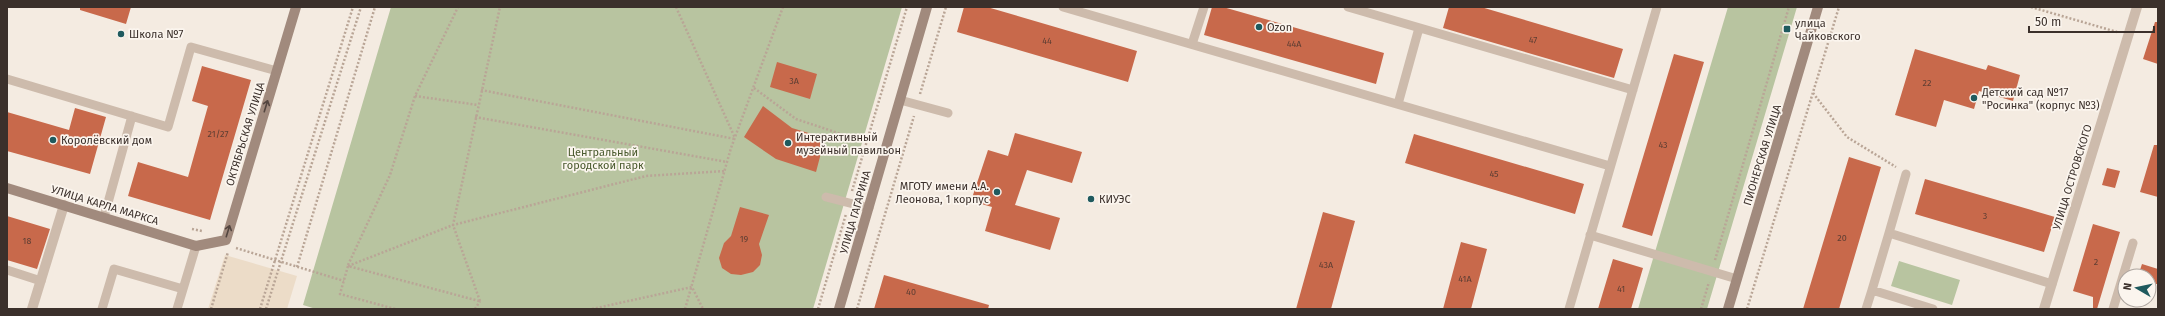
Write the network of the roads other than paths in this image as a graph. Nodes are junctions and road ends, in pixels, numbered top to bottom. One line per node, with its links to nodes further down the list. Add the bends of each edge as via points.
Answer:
1 (296, 7): 11 (street, ОКТЯБРЬСКАЯ УЛИЦА)
2 (927, 7): 14 (street, УЛИЦА ГАГАРИНА)
3 (1063, 7): 10 (lane)
4 (1204, 7): 10 (lane)
5 (1348, 7): 9 (lane)
6 (1657, 7): 13 (lane)
7 (1818, 7): 30 (street, ПИОНЕРСКАЯ УЛИЦА)
8 (2138, 7): 32 (street, УЛИЦА ОСТРОВСКОГО)
9 (1419, 28): 13 (lane); 15 (lane)
10 (1192, 44): 15 (lane)
11 (277, 71): 17 (lane, via 191,47 168,126); 28 (street, ОКТЯБРЬСКАЯ УЛИЦА, one-way to 11, via 226,240)
12 (7, 79): 17 (lane)
13 (1633, 90): 18 (lane)
14 (900, 100): 16 (lane); 23 (street, УЛИЦА ГАГАРИНА)
15 (1398, 104): 18 (lane)
16 (948, 113)
17 (132, 116): 24 (lane)
18 (1610, 166): 26 (lane)
19 (1906, 174): 25 (lane)
20 (7, 188): 22 (street, УЛИЦА КАРЛА МАРКСА)
21 (826, 197): 23 (lane)
22 (64, 205): 24 (street, УЛИЦА КАРЛА МАРКСА); 31 (street)
23 (869, 208): 38 (street, УЛИЦА ГАГАРИНА)
24 (104, 217): 28 (street, УЛИЦА КАРЛА МАРКСА)
25 (1889, 233): 32 (lane); 34 (lane)
26 (1590, 235): 30 (lane); 39 (lane)
27 (2133, 243): 44 (lane)
28 (196, 246): 33 (lane)
29 (7, 270): 31 (lane)
30 (1737, 279): 40 (street, ПИОНЕРСКАЯ УЛИЦА)
31 (41, 281): 35 (street)
32 (2052, 284): 43 (street, УЛИЦА ОСТРОВСКОГО)
33 (184, 289): 36 (lane, via 114,269); 37 (lane)
34 (1872, 290): 41 (lane); 42 (lane)
35 (32, 309)
36 (102, 309)
37 (177, 309)
38 (839, 309)
39 (1569, 309)
40 (1728, 309)
41 (1866, 309)
42 (1933, 309)
43 (2044, 309)
44 (2113, 309)

